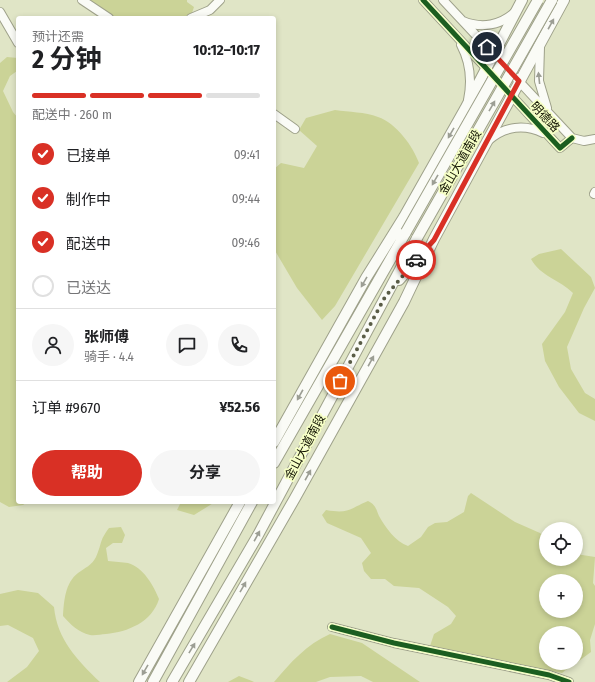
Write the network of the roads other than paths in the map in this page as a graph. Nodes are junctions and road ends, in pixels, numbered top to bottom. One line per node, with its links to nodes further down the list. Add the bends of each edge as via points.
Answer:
1 (82, 0): 11 (street)
2 (220, 0): 12 (street, via 210,10)
3 (423, 0): 14 (street, 明德路)
4 (443, 0): 13 (street, 明德路)
5 (522, 0): 9 (main road)
6 (538, 0): 31 (main road, 金山大道南段, one-way to 31, bridge)
7 (552, 0): 32 (main road, 金山大道南段, one-way to 7, bridge)
8 (564, 0): 16 (main road, one-way to 8)
9 (516, 11): 13 (street, via 506,19 493,24 474,24); 17 (main road)
10 (0, 12): 15 (street)
11 (106, 16)
12 (196, 16)
13 (462, 20): 17 (street, 明德路)
14 (455, 34): 18 (street, 明德路); 21 (street, via 469,66 470,88)
15 (16, 40)
16 (541, 42): 19 (main road); 22 (street, one-way to 16, via 539,81)
17 (494, 54): 18 (main road); 19 (street, 明德路)
18 (486, 68): 20 (street, 明德路); 21 (main road)
19 (519, 81): 20 (main road); 22 (street, 明德路)
20 (512, 96): 25 (street, 明德路); 28 (main road)
21 (465, 109): 29 (main road, one-way to 29)
22 (549, 113): 26 (street, 明德路)
23 (276, 115): 24 (street)
24 (295, 129)
25 (548, 136): 26 (street, 明德路, via 560,148); 28 (street, via 531,128 518,127 500,132)
26 (572, 138): 27 (street, via 584,141)
27 (595, 139)
28 (486, 143): 30 (main road)
29 (404, 217): 31 (main road); 33 (main road, one-way to 33, via 366,278)
30 (434, 240): 32 (main road); 43 (main road, one-way to 30, via 338,421 404,302)
31 (372, 290): 34 (main road, 金山大道南段)
32 (385, 297): 35 (main road, 金山大道南段, one-way to 32)
33 (276, 438)
34 (276, 459)
35 (276, 501)
36 (239, 504): 41 (main road)
37 (251, 504): 39 (main road)
38 (274, 504): 40 (main road, 金山大道南段, one-way to 38)
39 (224, 552): 41 (main road); 45 (main road)
40 (242, 564): 43 (main road); 46 (main road, 金山大道南段, one-way to 40)
41 (173, 621): 44 (main road, one-way to 44)
42 (332, 627): 48 (street, via 394,643 549,675)
43 (206, 650): 47 (main road)
44 (139, 682)
45 (153, 682)
46 (172, 682)
47 (189, 682)
48 (569, 682)

